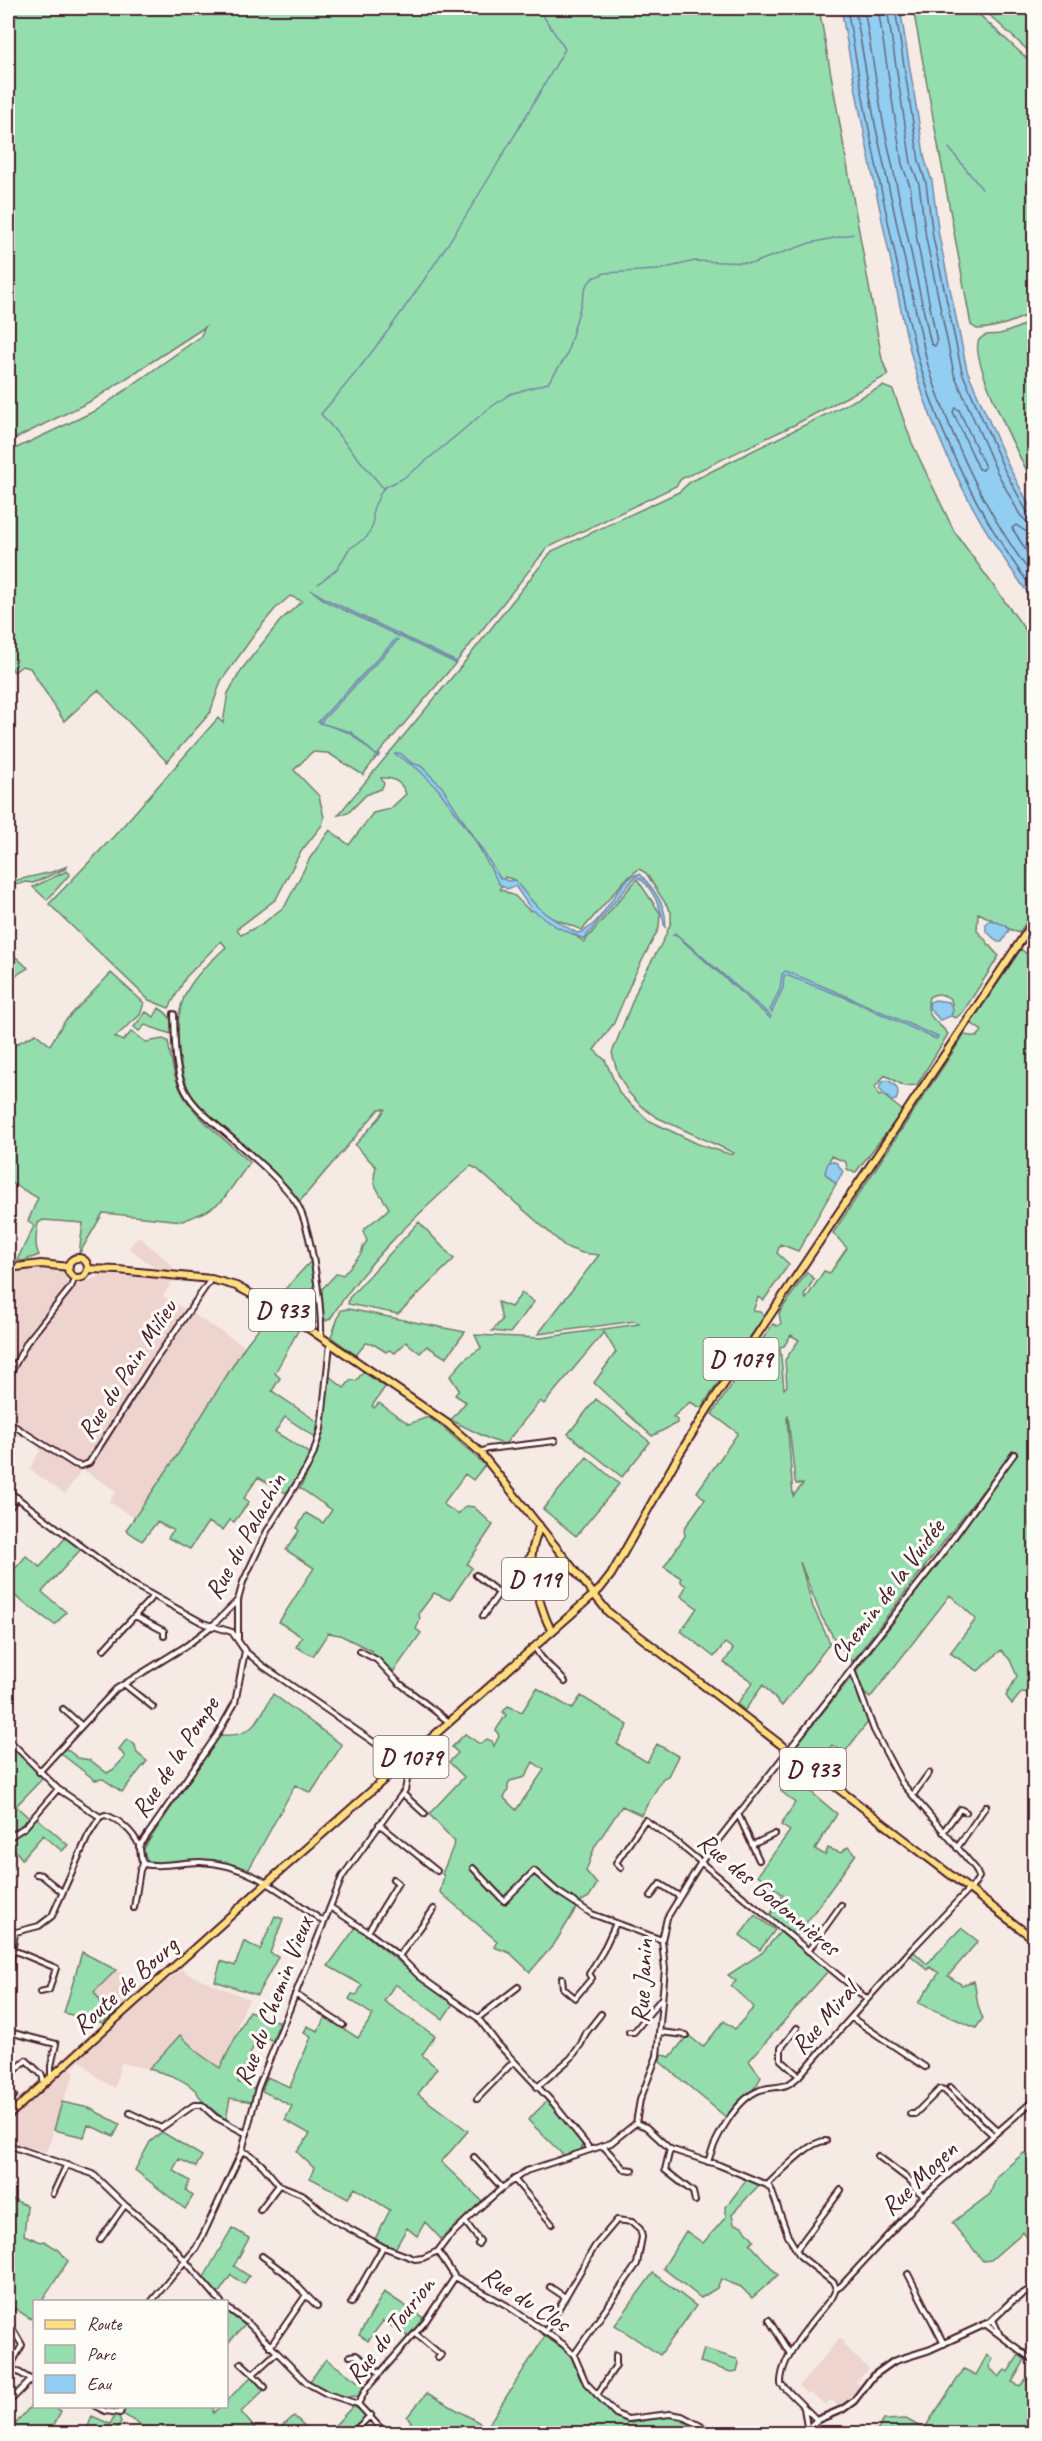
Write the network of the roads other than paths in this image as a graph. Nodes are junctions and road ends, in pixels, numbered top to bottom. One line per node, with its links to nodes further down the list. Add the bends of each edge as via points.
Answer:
1 (1035, 921): 22 (main road, D 1079, via 706,1412)
2 (174, 1014): 8 (street, via 177,1057 188,1095 298,1205 312,1250)
3 (69, 1267): 4 (main road, via 41,1264); 5 (main road, via 74,1259 81,1258); 6 (main road)
4 (8, 1269)
5 (88, 1269): 6 (main road, via 85,1275); 7 (main road, D 933)
6 (75, 1277): 10 (street, via 27,1342)
7 (211, 1279): 8 (main road, D 933, via 256,1296); 11 (street, Rue du Pain Milieu, via 89,1463 74,1464)
8 (321, 1338): 9 (main road, D 933)
9 (330, 1344): 13 (main road, D 933, via 448,1424); 26 (street, Rue du Palachin, via 321,1429 313,1455 267,1531)
10 (8, 1378)
11 (8, 1422)
12 (555, 1442): 13 (street)
13 (480, 1452): 18 (main road, D 933)
14 (1014, 1454): 37 (street, Chemin de la Vuidée)
15 (8, 1491): 16 (street)
16 (17, 1497): 17 (street); 25 (street)
17 (8, 1510)
18 (539, 1525): 19 (main road, D 119); 21 (main road, D 933)
19 (531, 1555): 23 (street); 30 (main road, D 119)
20 (476, 1575): 23 (street)
21 (586, 1582): 22 (main road); 24 (main road, D 933)
22 (605, 1584): 24 (main road, D 1079)
23 (499, 1593): 28 (street)
24 (595, 1595): 30 (main road, D 1079); 45 (main road, D 933, via 608,1612)
25 (153, 1596): 27 (street); 29 (street)
26 (238, 1600): 29 (street, Rue du Palachin); 32 (street)
27 (135, 1616): 31 (street, via 164,1631); 34 (street)
28 (483, 1616)
29 (212, 1626): 32 (street, via 232,1632); 39 (street, Rue du Palachin)
30 (552, 1631): 33 (main road, D 1079)
31 (164, 1636)
32 (238, 1639): 35 (street)
33 (535, 1646): 38 (street, via 541,1658); 42 (main road, D 1079)
34 (104, 1649)
35 (245, 1651): 46 (street); 62 (street, Rue de la Pompe, via 238,1694 226,1719)
36 (360, 1651): 42 (street, via 377,1660)
37 (852, 1670): 45 (street, Chemin de la Vuidée); 51 (street, via 882,1748)
38 (565, 1682)
39 (124, 1685): 40 (street); 43 (street, Rue du Palachin)
40 (153, 1707)
41 (63, 1709): 43 (street)
42 (449, 1723): 46 (main road, D 1079)
43 (81, 1725): 47 (street, Rue du Palachin)
44 (8, 1739): 47 (street)
45 (789, 1750): 55 (street, Rue Janin); 73 (main road, D 933)
46 (404, 1763): 50 (street, via 407,1784); 72 (main road, D 1079)
47 (39, 1772): 49 (street)
48 (929, 1773): 51 (street)
49 (58, 1789): 56 (street); 60 (street, via 25,1827)
50 (403, 1794): 54 (street); 57 (street, Rue du Chemin Vieux)
51 (913, 1795): 58 (street)
52 (986, 1806): 63 (street)
53 (966, 1812): 58 (street, via 960,1809)
54 (425, 1814)
55 (738, 1815): 61 (street); 65 (street, Rue Janin)
56 (100, 1818): 62 (street, via 105,1815 120,1822); 74 (street)
57 (379, 1824): 69 (street); 78 (street, Rue du Chemin Vieux, via 348,1864)
58 (943, 1832): 63 (street)
59 (775, 1834): 61 (street)
60 (8, 1838)
61 (752, 1845): 64 (street)
62 (140, 1847): 66 (street)
63 (957, 1848): 73 (street, via 978,1874)
64 (759, 1860)
65 (701, 1862): 68 (street, Rue des Godonnières, via 645,1820 616,1863); 76 (street, Rue Janin); 89 (street, Rue des Godonnières)
66 (143, 1864): 72 (street, via 214,1864); 79 (street)
67 (472, 1868): 82 (street, via 504,1901 534,1871 583,1909)
68 (621, 1868)
69 (437, 1871)
70 (36, 1874): 74 (street)
71 (393, 1879): 83 (street, via 398,1883)
72 (268, 1882): 81 (street); 110 (main road, Route de Bourg / D 1079)
73 (971, 1889): 86 (main road, D 933); 97 (street, Rue Miral)
74 (62, 1892): 84 (street, via 47,1922)
75 (651, 1896): 76 (street, via 660,1884)
76 (679, 1896): 87 (street, Rue Janin, via 667,1918)
77 (841, 1905): 89 (street)
78 (330, 1907): 81 (street, Rue du Chemin Vieux); 83 (street)
79 (134, 1908)
80 (434, 1910): 90 (street)
81 (324, 1922): 95 (street, Rue du Chemin Vieux)
82 (616, 1923): 87 (street); 92 (street, via 589,1974 592,1978 575,1998 563,1988)
83 (368, 1932): 90 (street)
84 (15, 1933): 85 (street); 88 (street)
85 (8, 1934)
86 (1034, 1936)
87 (662, 1940): 96 (street, Rue Janin)
88 (13, 1950): 91 (street); 94 (street, via 56,1968 49,1990)
89 (808, 1951): 97 (street, Rue des Godonnières)
90 (399, 1956): 99 (street, via 419,1976)
91 (8, 1978)
92 (562, 1978)
93 (518, 1987): 99 (street)
94 (40, 1992)
95 (295, 1994): 101 (street); 124 (street, Rue du Chemin Vieux, via 258,2088)
96 (662, 1998): 104 (street, via 634,2032); 105 (street, Rue Janin)
97 (867, 1999): 100 (street, Rue Miral)
98 (602, 2014): 113 (street, via 571,2058)
99 (478, 2018): 107 (street)
100 (852, 2018): 108 (street); 109 (street, Rue Miral)
101 (343, 2025)
102 (797, 2028): 109 (street, via 781,2048 781,2060)
103 (9, 2032): 110 (street, via 56,2044)
104 (629, 2032)
105 (659, 2032): 106 (street); 122 (street, Rue Janin, via 654,2066 640,2100)
106 (686, 2035)
107 (513, 2062): 113 (street); 116 (street)
108 (925, 2067)
109 (799, 2076): 134 (street, Rue Miral, via 780,2088 753,2093 724,2125)
110 (51, 2077): 112 (main road, Route de Bourg / D 1079)
111 (8, 2078): 112 (street, via 26,2060 35,2066)
112 (44, 2084): 121 (main road, Route de Bourg / D 1079)
113 (537, 2087): 129 (street)
114 (950, 2087): 123 (street)
115 (14, 2096): 118 (street)
116 (477, 2099)
117 (1035, 2100): 123 (street, Rue Mogen)
118 (8, 2102)
119 (130, 2113): 124 (street, via 161,2128 194,2105 202,2105 215,2117)
120 (910, 2114): 125 (street, via 915,2114 940,2089 945,2090)
121 (8, 2116)
122 (636, 2123): 128 (street, via 620,2138); 130 (street)
123 (998, 2131): 125 (street, Rue Mogen)
124 (247, 2134): 131 (street, Rue du Chemin Vieux)
125 (993, 2135): 143 (street, Rue Mogen)
126 (826, 2141): 139 (street, via 805,2151)
127 (8, 2145): 135 (street)
128 (603, 2146): 129 (street); 136 (street, via 624,2169)
129 (590, 2149): 137 (street, via 526,2171)
130 (670, 2149): 134 (street); 144 (street, via 665,2170 693,2192)
131 (242, 2151): 138 (street, via 263,2166); 155 (street, Rue du Chemin Vieux, via 203,2235)
132 (878, 2156): 143 (street)
133 (474, 2157): 140 (street)
134 (708, 2162): 139 (street)
135 (66, 2166): 142 (street); 145 (street, via 93,2174)
136 (633, 2170)
137 (514, 2179): 140 (street); 148 (street)
138 (279, 2185): 146 (street); 151 (street, via 302,2194 325,2214)
139 (767, 2185): 152 (street)
140 (502, 2188): 147 (street)
141 (841, 2190): 152 (street)
142 (53, 2194)
143 (924, 2196): 160 (street, Rue Mogen)
144 (695, 2200)
145 (125, 2205): 149 (street); 155 (street)
146 (260, 2210)
147 (466, 2223): 150 (street, via 480,2241); 153 (street)
148 (552, 2224)
149 (100, 2240)
150 (478, 2244)
151 (383, 2247): 153 (street, via 415,2259); 165 (street)
152 (796, 2250): 160 (street, via 826,2275)
153 (438, 2251): 157 (street, Rue du Tourion)
154 (262, 2256): 161 (street)
155 (186, 2261): 163 (street, Rue du Chemin Vieux); 164 (street)
156 (908, 2274): 176 (street)
157 (455, 2277): 173 (street, Rue du Clos); 175 (street, Rue du Tourion)
158 (550, 2286): 162 (street)
159 (1035, 2287): 171 (street, via 1012,2301)
160 (836, 2289): 179 (street, Rue Mogen)
161 (306, 2295): 166 (street); 177 (street)
162 (565, 2297): 173 (street); 180 (street, via 602,2236 617,2220 632,2222 640,2229 637,2264)
163 (152, 2300)
164 (220, 2300)
165 (351, 2304)
166 (317, 2306)
167 (228, 2309): 177 (street)
168 (11, 2310): 169 (street)
169 (8, 2320): 186 (street, via 22,2345)
170 (769, 2320): 179 (street)
171 (993, 2320): 172 (street); 174 (street)
172 (985, 2324): 174 (street); 176 (street)
173 (545, 2332): 180 (street, Rue du Clos)
174 (999, 2333): 184 (street)
175 (416, 2334): 183 (street, via 441,2355); 187 (street, Rue du Tourion)
176 (944, 2344): 198 (street, via 894,2361 873,2376 854,2401)
177 (270, 2347): 178 (street)
178 (276, 2353): 188 (street); 193 (street, via 316,2390)
179 (790, 2354): 194 (street, Rue Mogen, via 781,2384)
180 (574, 2355): 191 (street, Rue du Clos, via 581,2375)
181 (616, 2355): 191 (street, via 616,2365)
182 (350, 2356): 187 (street, via 356,2355)
183 (438, 2358)
184 (1035, 2361)
185 (241, 2363): 188 (street)
186 (9, 2367): 189 (street)
187 (380, 2373): 193 (street, Rue du Tourion)
188 (253, 2374): 190 (street)
189 (32, 2378): 192 (street)
190 (265, 2387)
191 (597, 2395): 202 (street, Rue du Clos, via 628,2420 670,2414)
192 (8, 2403)
193 (358, 2404): 197 (street)
194 (804, 2407): 198 (street); 199 (street)
195 (99, 2408): 196 (street, via 120,2413)
196 (122, 2408)
197 (371, 2415): 200 (street); 201 (street)
198 (818, 2420): 199 (street)
199 (807, 2427): 203 (street)
200 (351, 2433)
201 (386, 2433)
202 (716, 2433)
203 (802, 2433)

